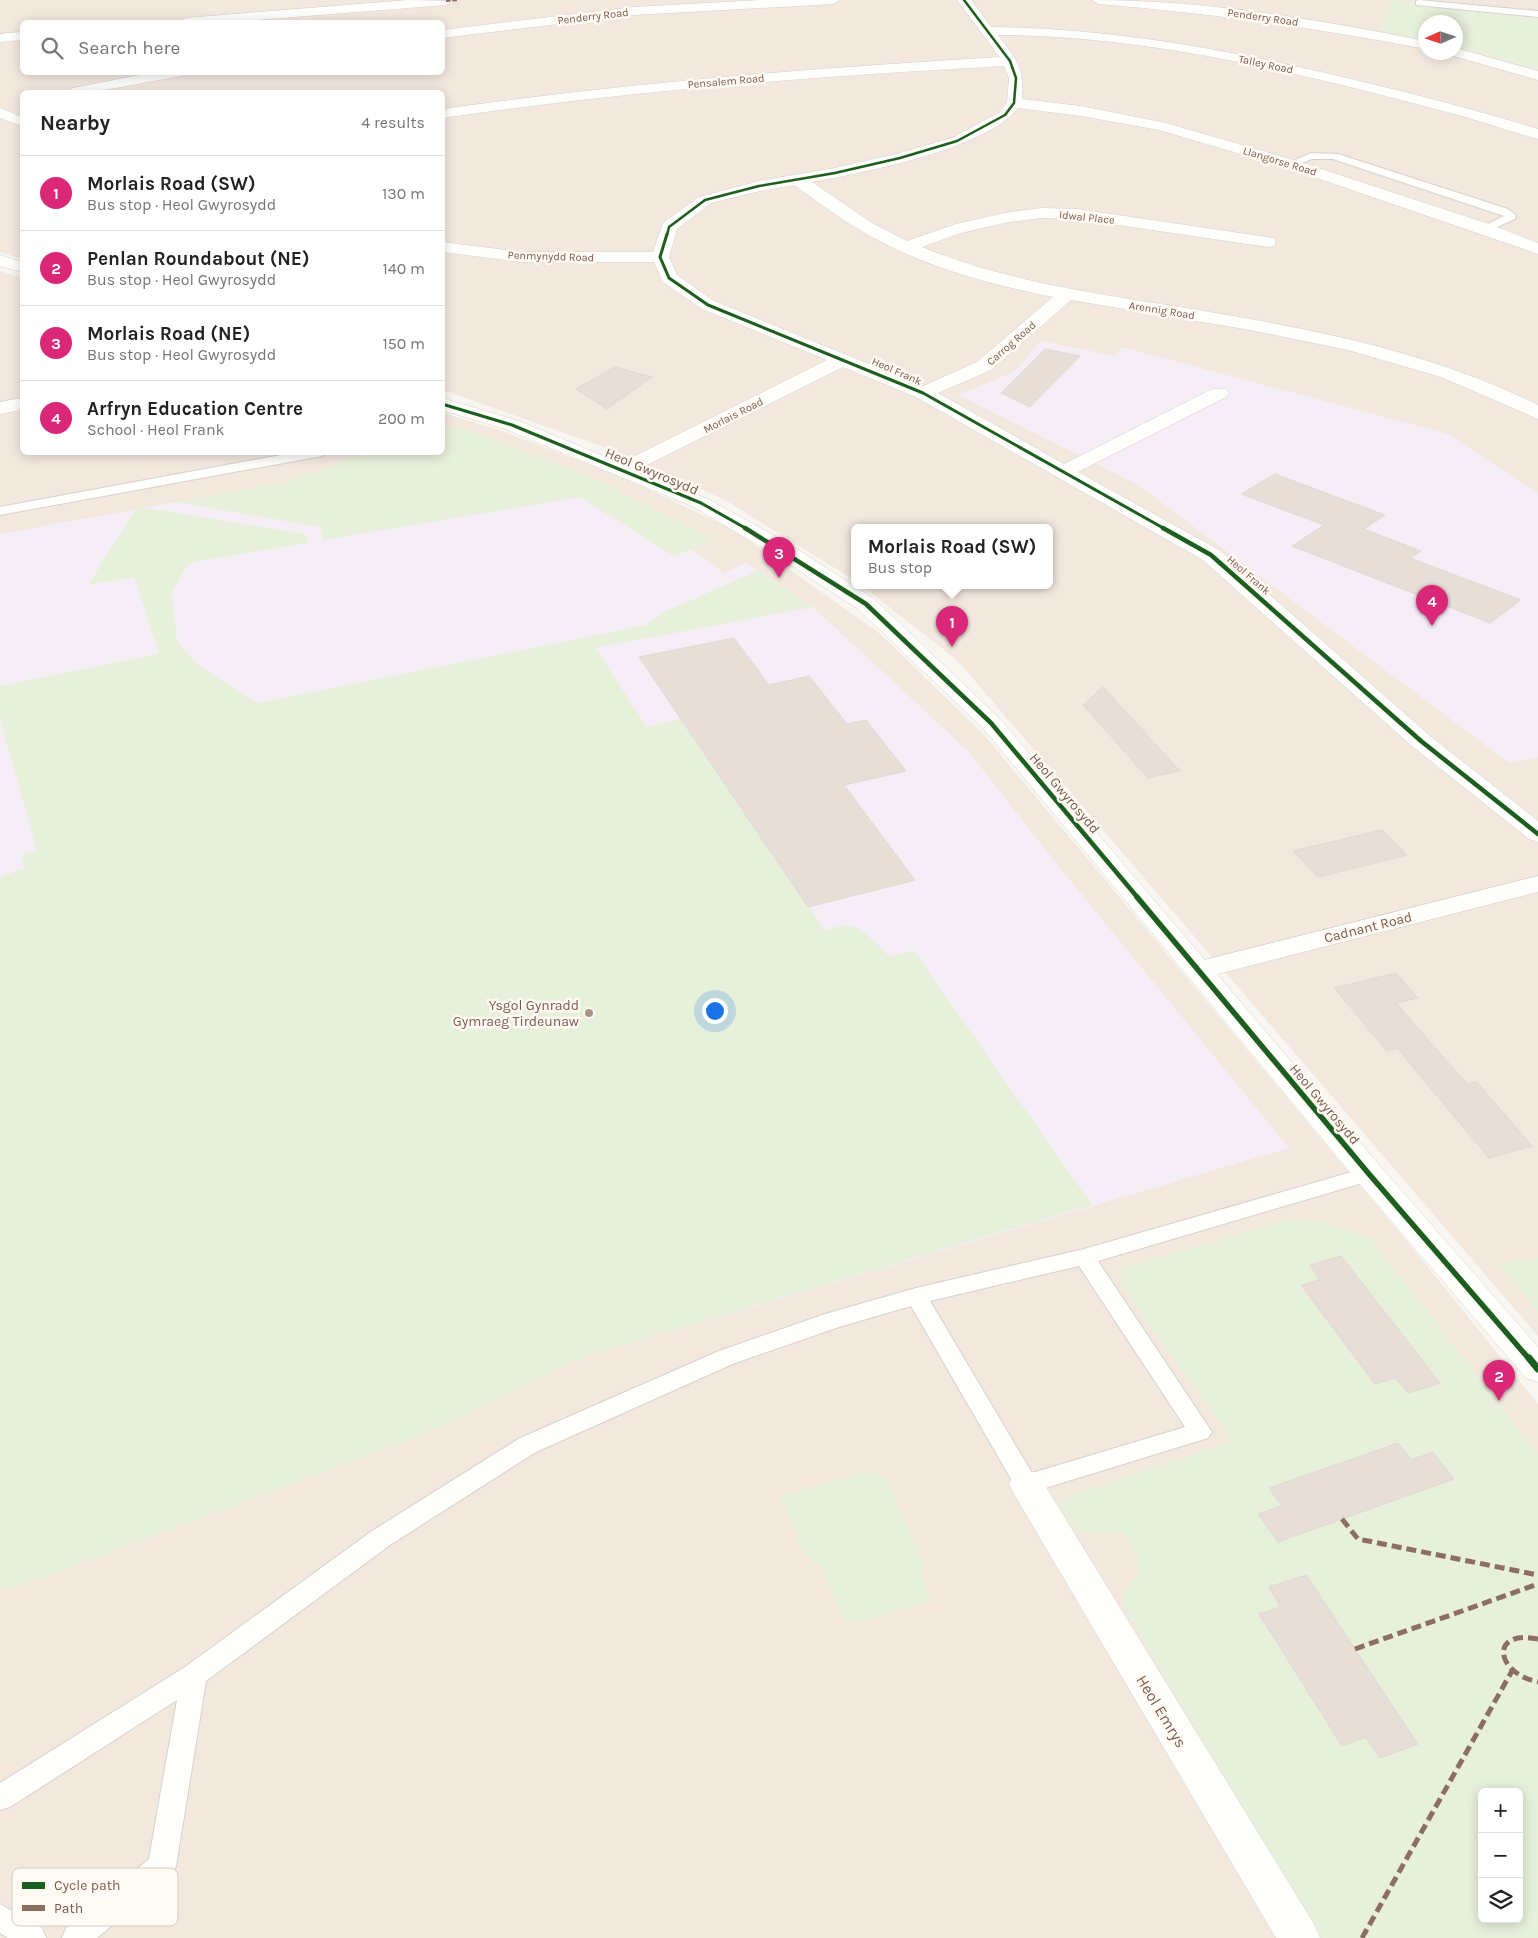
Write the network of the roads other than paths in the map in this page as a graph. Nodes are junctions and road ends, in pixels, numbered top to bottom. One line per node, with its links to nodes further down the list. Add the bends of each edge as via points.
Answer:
1 (824, 0): 2 (street, Penderry Road); 10 (street, Penderry Road, via 634,11)
2 (834, 0)
3 (964, 0): 9 (street)
4 (1099, 0): 13 (street, Penderry Road, via 1266,16)
5 (446, 1): 8 (street)
6 (1419, 2): 7 (lane)
7 (1538, 14)
8 (211, 20)
9 (988, 31): 15 (street); 23 (street, Talley Road, via 1085,34 1188,47 1341,81)
10 (445, 34)
11 (20, 36): 12 (street)
12 (0, 38)
13 (1418, 44)
14 (1463, 54): 17 (street)
15 (1010, 61): 19 (street, via 1016,78); 21 (street, Pensalem Road, via 766,77 608,92)
16 (165, 75): 18 (street)
17 (1538, 76)
18 (84, 90)
19 (1014, 103): 24 (street, Llangorse Road, via 1162,126); 25 (street, via 1005,115 958,141 900,158)
20 (0, 113): 22 (street)
21 (445, 114)
22 (20, 121)
23 (1538, 134)
24 (1291, 164): 26 (street, Llangorse Road); 26 (lane, via 1310,156 1334,156 1504,211 1510,216)
25 (798, 180): 28 (street, Arennig Road, via 867,227); 31 (street, via 705,200 669,227)
26 (1486, 229): 30 (street, Llangorse Road)
27 (1268, 242): 28 (street, Idwal Place, via 1077,214 1042,213 956,229)
28 (908, 246): 34 (street, Arennig Road, via 953,265 1011,283)
29 (445, 248): 31 (street, Penmynydd Road, via 546,258)
30 (1538, 249)
31 (660, 257): 35 (street, Heol Frank, via 669,278 708,305)
32 (0, 260): 33 (street)
33 (20, 266)
34 (1066, 295): 37 (street, Carrog Road, via 984,366); 41 (street, Arennig Road, via 1245,324 1414,361 1514,399)
35 (844, 359): 37 (street, Heol Frank); 43 (street, Morlais Road)
36 (1219, 393): 44 (street)
37 (923, 394): 44 (street, Heol Frank)
38 (20, 404): 40 (street)
39 (445, 405): 43 (street, Heol Gwyrosydd, via 512,425)
40 (0, 408)
41 (1538, 412)
42 (306, 455): 45 (lane)
43 (622, 470): 48 (street, Heol Gwyrosydd, via 701,504 783,550 866,604 991,723)
44 (1063, 472): 46 (street, Heol Frank, via 1211,555 1421,741)
45 (0, 511)
46 (1538, 834)
47 (1538, 884): 48 (street, Cadnant Road)
48 (1198, 970): 49 (street, Heol Gwyrosydd)
49 (1369, 1174): 50 (lane); 52 (street, Heol Gwyrosydd)
50 (1084, 1258): 51 (lane); 53 (lane, via 1200,1432)
51 (916, 1296): 53 (lane); 54 (lane, via 833,1320 727,1357 528,1445 382,1538)
52 (1538, 1369)
53 (1026, 1484): 63 (street, Heol Emrys)
54 (194, 1675): 55 (lane); 56 (lane)
55 (0, 1798)
56 (160, 1868)
57 (0, 1917): 58 (lane)
58 (12, 1925)
59 (14, 1926): 61 (lane)
60 (90, 1926): 62 (lane)
61 (32, 1938)
62 (76, 1938)
63 (1299, 1938)

